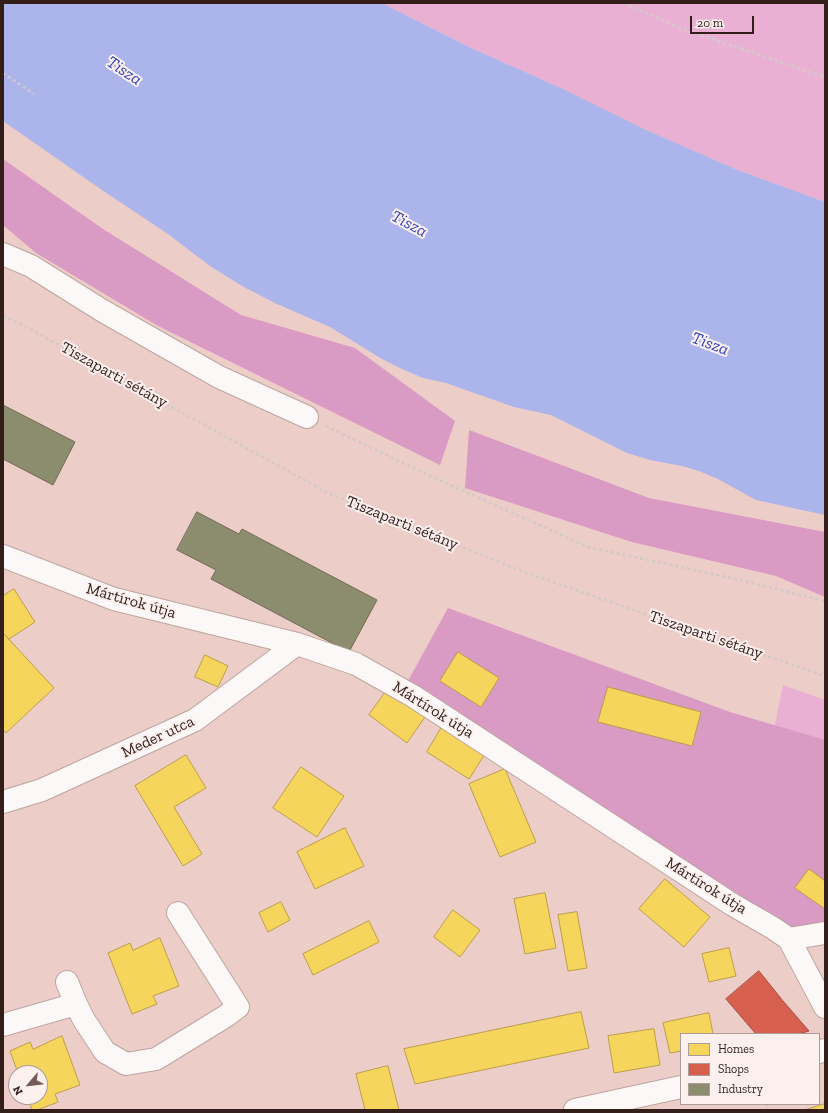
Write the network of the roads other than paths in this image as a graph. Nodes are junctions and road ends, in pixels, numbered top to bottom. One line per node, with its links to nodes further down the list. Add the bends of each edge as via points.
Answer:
1 (3, 254): 2 (street, via 32,266 103,311 219,377)
2 (307, 417)
3 (3, 556): 4 (street, Mártírok útja, via 114,599)
4 (297, 644): 5 (street, Meder utca, via 195,720 42,790); 8 (street, Mártírok útja, via 356,664 413,696)
5 (3, 802)
6 (178, 913): 10 (street, via 238,1007 156,1059 126,1064 105,1052)
7 (825, 933): 8 (street)
8 (789, 939): 11 (street)
9 (67, 982): 10 (street)
10 (76, 1004): 12 (street)
11 (825, 1007)
12 (3, 1025)
13 (680, 1087): 14 (street)
14 (575, 1110)

